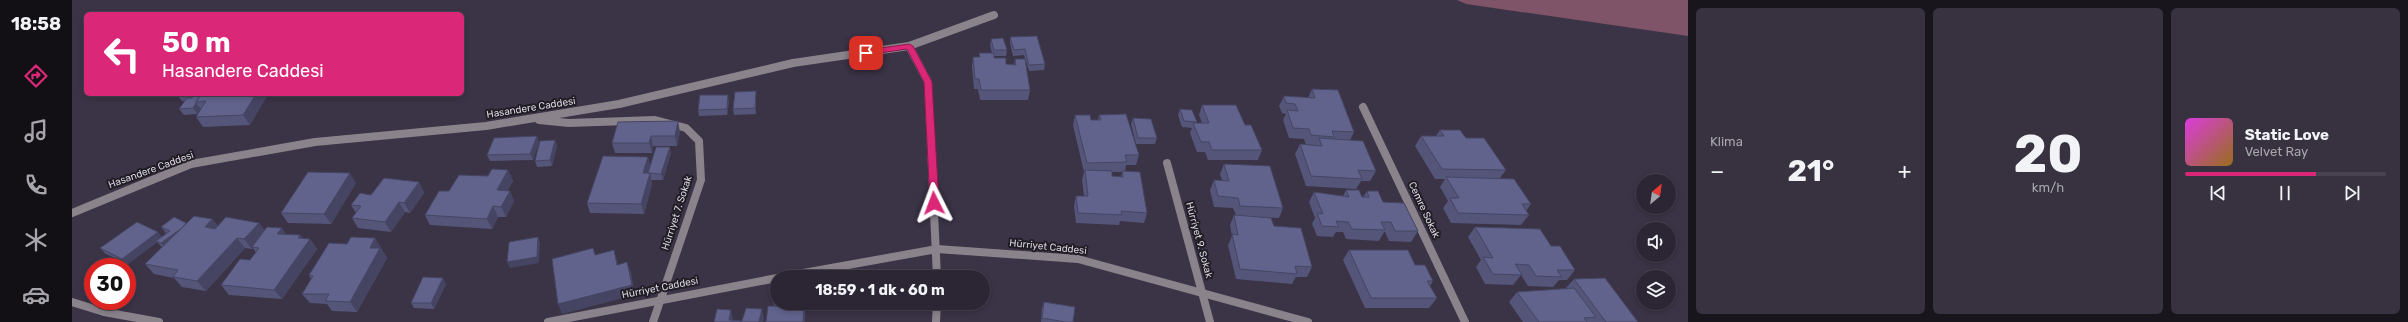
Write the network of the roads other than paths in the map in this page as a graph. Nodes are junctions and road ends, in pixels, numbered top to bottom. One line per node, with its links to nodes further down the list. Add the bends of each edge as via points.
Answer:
1 (994, 15): 2 (street, Hasandere Caddesi)
2 (909, 46): 4 (street, Hasandere Caddesi, via 794,63 619,104); 7 (street, via 928,82)
3 (1363, 107): 21 (street, Cemre Sokak)
4 (527, 119): 6 (street, Hasandere Caddesi, via 486,126 315,142 191,164 92,202); 12 (street, Hürriyet 7. Sokak, via 569,123 655,120 686,128 698,141 700,180)
5 (1167, 163): 11 (street, Hürriyet 9. Sokak)
6 (72, 213)
7 (937, 248): 8 (street, Hürriyet Caddesi); 9 (street); 11 (street, Hürriyet Caddesi, via 1078,259)
8 (818, 270)
9 (937, 270)
10 (770, 279): 12 (street, Hürriyet Caddesi)
11 (1201, 291): 19 (street, Hürriyet 9. Sokak); 20 (street, Hürriyet Caddesi)
12 (659, 300): 16 (street, Hürriyet Caddesi); 17 (street, Hürriyet 7. Sokak)
13 (72, 302): 15 (street, via 104,312)
14 (936, 310): 18 (street)
15 (159, 322)
16 (548, 322)
17 (653, 322)
18 (936, 322)
19 (1210, 322)
20 (1308, 322)
21 (1465, 322)

